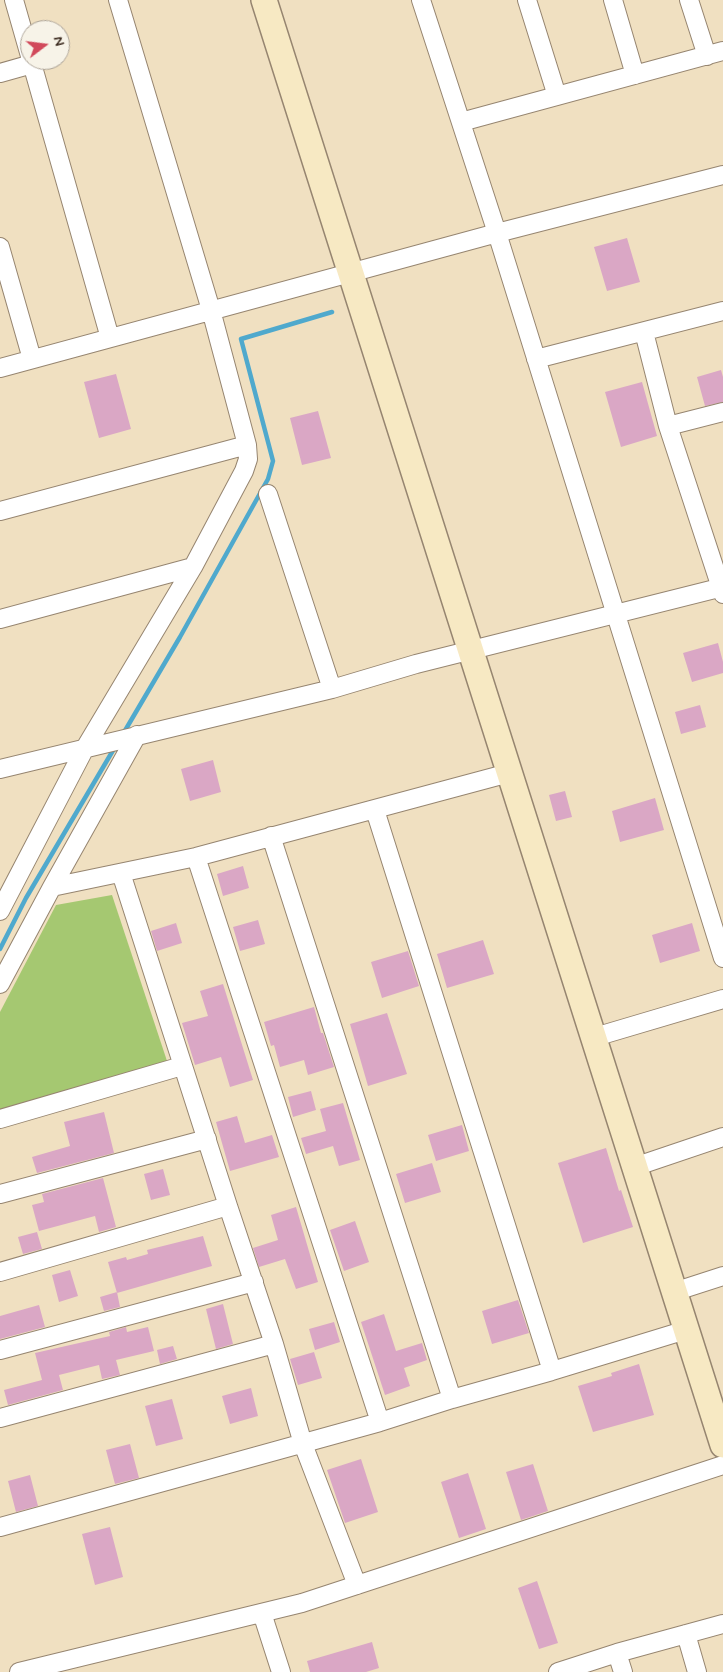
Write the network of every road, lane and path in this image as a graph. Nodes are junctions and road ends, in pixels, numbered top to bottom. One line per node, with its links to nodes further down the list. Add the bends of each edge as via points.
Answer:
1 (14, 0): 9 (street)
2 (118, 0): 21 (street)
3 (264, 0): 20 (street)
4 (278, 0): 20 (street)
5 (421, 0): 16 (street)
6 (527, 0): 15 (street)
7 (612, 0): 14 (street)
8 (689, 0): 10 (street)
9 (20, 21)
10 (715, 54): 14 (street)
11 (20, 65): 13 (street)
12 (34, 70): 24 (street)
13 (0, 73)
14 (635, 75): 15 (street)
15 (557, 96): 16 (street)
16 (461, 122): 18 (street)
17 (723, 174): 18 (street)
18 (497, 233): 20 (street); 26 (street)
19 (0, 247): 25 (street)
20 (357, 271): 21 (street); 37 (street)
21 (211, 310): 24 (street); 30 (street)
22 (723, 311): 23 (street)
23 (644, 332): 26 (street); 29 (street)
24 (110, 338): 25 (street)
25 (32, 359): 27 (street)
26 (536, 359): 35 (street)
27 (0, 368)
28 (723, 412): 29 (street)
29 (668, 426): 34 (street)
30 (247, 445): 32 (street); 33 (street, via 247,465)
31 (268, 494): 38 (street)
32 (0, 511)
33 (193, 567): 36 (street); 40 (street)
34 (722, 590): 35 (street)
35 (615, 613): 37 (street); 49 (street)
36 (0, 619)
37 (477, 649): 38 (street); 42 (street); 52 (street)
38 (332, 689): 39 (street)
39 (137, 735): 40 (street); 47 (street)
40 (85, 748): 41 (street); 48 (street)
41 (0, 769)
42 (509, 773): 43 (street); 64 (street)
43 (375, 810): 44 (street); 67 (street)
44 (271, 836): 45 (street); 68 (street)
45 (196, 856): 46 (street); 71 (street)
46 (121, 873): 47 (street); 53 (street)
47 (52, 887): 50 (street)
48 (1, 910)
49 (723, 958)
50 (0, 984)
51 (723, 999): 52 (street)
52 (605, 1034): 57 (street)
53 (182, 1066): 54 (street); 56 (street)
54 (0, 1119)
55 (723, 1137): 57 (street)
56 (206, 1139): 58 (street); 59 (street)
57 (646, 1163): 63 (street)
58 (0, 1194)
59 (228, 1206): 60 (street); 62 (street)
60 (0, 1272)
61 (723, 1276): 63 (street)
62 (254, 1282): 65 (street); 66 (street)
63 (686, 1288): 69 (street)
64 (686, 1330): 67 (street); 73 (street)
65 (274, 1344): 70 (street); 72 (street)
66 (0, 1350)
67 (552, 1371): 68 (street)
68 (452, 1399): 71 (street)
69 (723, 1406)
70 (0, 1418)
71 (380, 1422): 72 (street)
72 (303, 1444): 75 (street); 76 (street)
73 (723, 1445)
74 (723, 1465): 76 (street)
75 (0, 1527)
76 (356, 1585): 77 (street)
77 (262, 1613): 81 (street); 82 (street)
78 (723, 1624): 79 (street)
79 (686, 1634): 80 (street); 85 (street)
80 (617, 1652): 83 (street); 84 (street)
81 (19, 1672)
82 (281, 1672)
83 (558, 1672)
84 (623, 1672)
85 (697, 1672)

